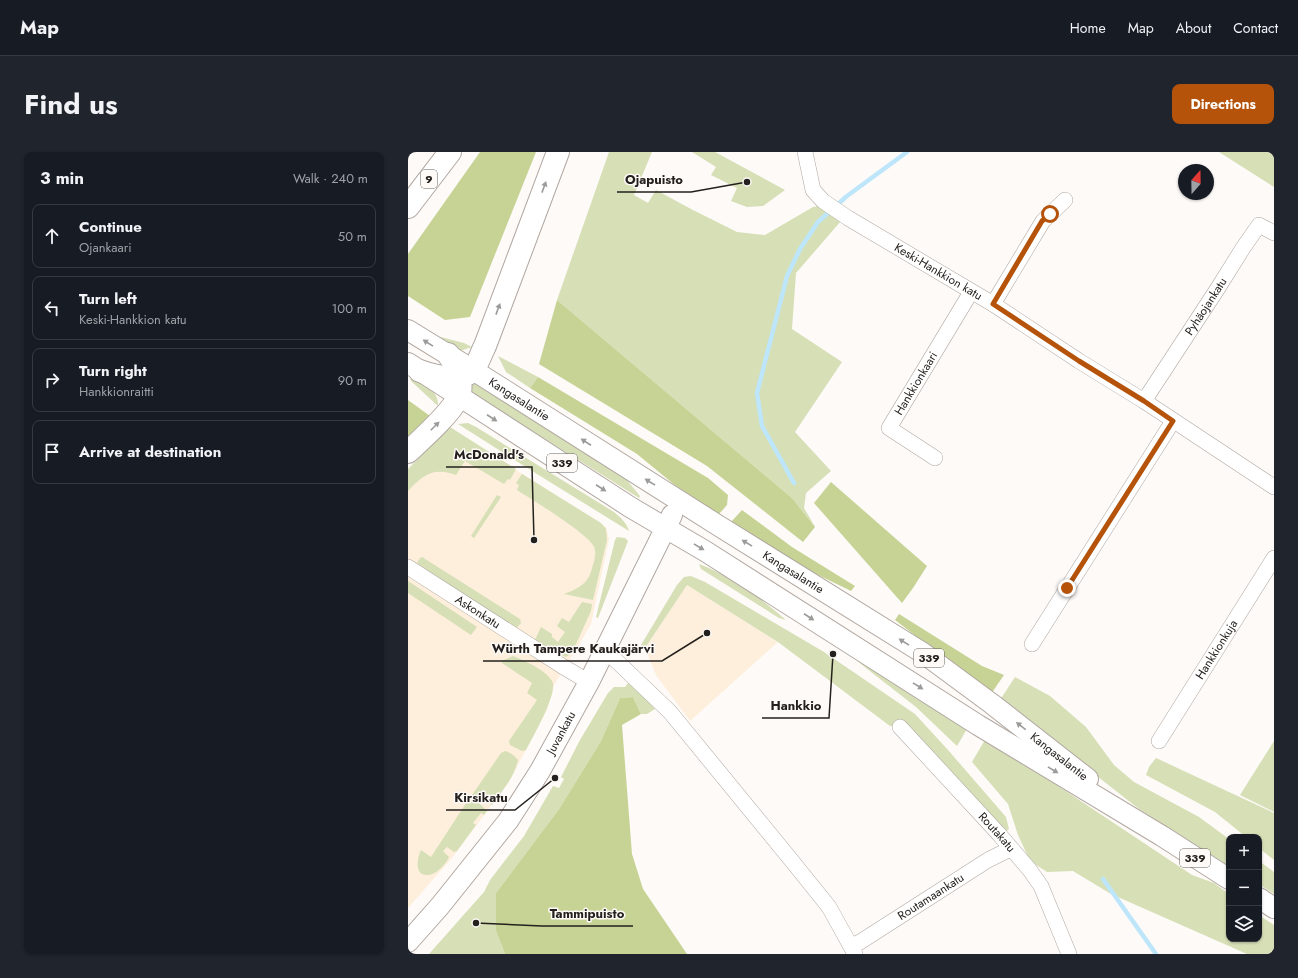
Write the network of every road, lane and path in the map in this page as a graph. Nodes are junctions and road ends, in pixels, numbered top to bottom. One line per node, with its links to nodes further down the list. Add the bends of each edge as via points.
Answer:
1 (450, 152): 5 (highway, 9)
2 (558, 152): 12 (highway, one-way to 2, via 485,346)
3 (805, 152): 7 (street, Keski-Hankkion katu, via 812,190 823,201)
4 (1065, 200): 8 (street, via 1042,221)
5 (408, 207)
6 (1274, 233): 13 (street, Pyhäojankatu, via 1259,225)
7 (971, 292): 8 (street, Keski-Hankkion katu); 16 (street, Hankkionkaari, via 889,428)
8 (993, 304): 13 (street, Keski-Hankkion katu)
9 (408, 330): 10 (main road, one-way to 9)
10 (448, 354): 12 (highway)
11 (414, 367): 12 (highway)
12 (464, 381): 15 (highway, one-way to 12, via 444,417); 18 (main road, Kangasalantie / 339, one-way to 12); 19 (main road, Kangasalantie / 339, one-way to 19, via 630,507)
13 (1144, 401): 14 (street, Keski-Hankkion katu)
14 (1173, 421): 17 (street, Keski-Hankkion katu); 22 (street)
15 (408, 452)
16 (935, 458)
17 (1274, 487)
18 (680, 502): 19 (main road, Juvankatu); 27 (main road, Kangasalantie / 339, one-way to 18, via 923,653)
19 (665, 527): 23 (main road, Juvankatu); 27 (main road, Kangasalantie / 339, one-way to 27, via 978,724)
20 (1274, 558): 26 (street, Hankkionkuja)
21 (408, 567): 24 (street, Askonkatu)
22 (1032, 644)
23 (605, 650): 24 (main road, Juvankatu); 33 (street, via 670,712 829,907)
24 (589, 682): 32 (main road, Juvankatu, via 540,771 508,820)
25 (900, 726): 28 (street, Routakatu)
26 (1159, 741)
27 (1162, 836): 29 (main road, Kangasalantie / 339)
28 (1010, 849): 33 (street, Routamaankatu, via 988,860 860,942); 34 (street, Routakatu, via 1041,886)
29 (1226, 877)
30 (1262, 900): 31 (main road)
31 (1274, 908)
32 (408, 942)
33 (853, 950)
34 (1069, 954)

